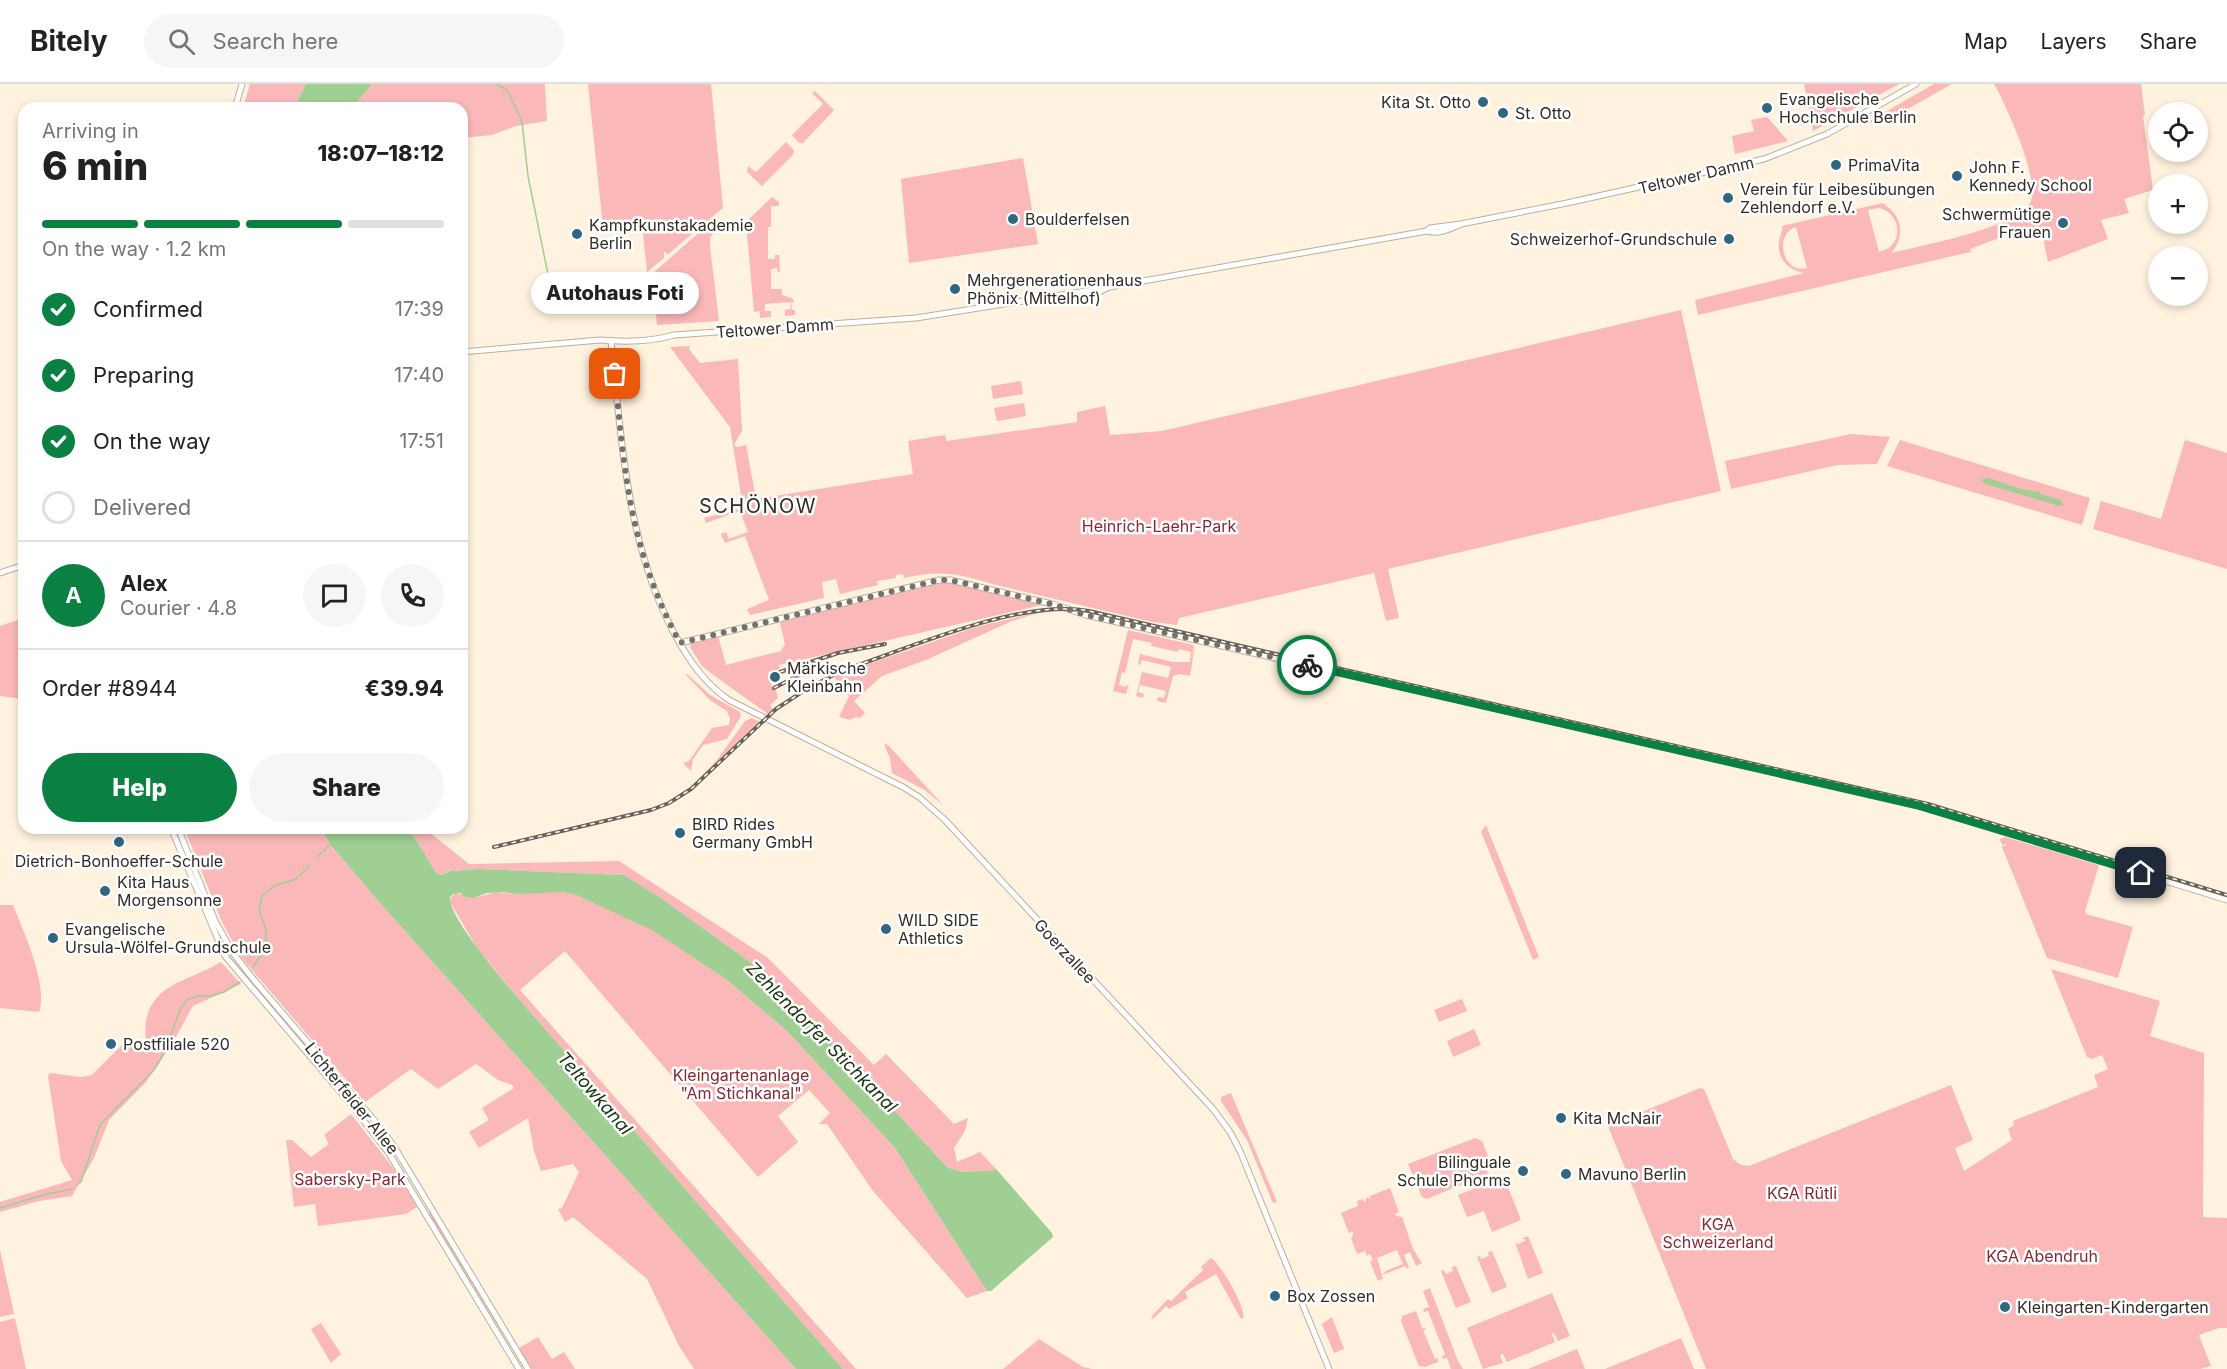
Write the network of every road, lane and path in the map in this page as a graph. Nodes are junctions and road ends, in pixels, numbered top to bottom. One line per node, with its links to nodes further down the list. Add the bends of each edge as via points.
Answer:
1 (242, 84): 3 (main road)
2 (1916, 84): 4 (main road, Teltower Damm, via 1827,134 1764,159 1461,224 1448,230 1103,285 958,313)
3 (237, 102)
4 (611, 341): 5 (main road, Teltower Damm); 8 (main road, Goerzallee, via 633,522 650,580)
5 (468, 351)
6 (18, 567): 7 (main road)
7 (0, 573)
8 (680, 643): 11 (main road, via 944,580 1916,805); 14 (main road, Goerzallee, via 701,676 722,696 903,787 932,808 1213,1109 1240,1151)
9 (174, 834): 12 (main road, Lichterfelder Allee, via 225,956 388,1152)
10 (180, 834): 13 (main road, Lichterfelder Allee, via 215,921 230,947 395,1148)
11 (2227, 900)
12 (519, 1369)
13 (528, 1369)
14 (1329, 1369)

